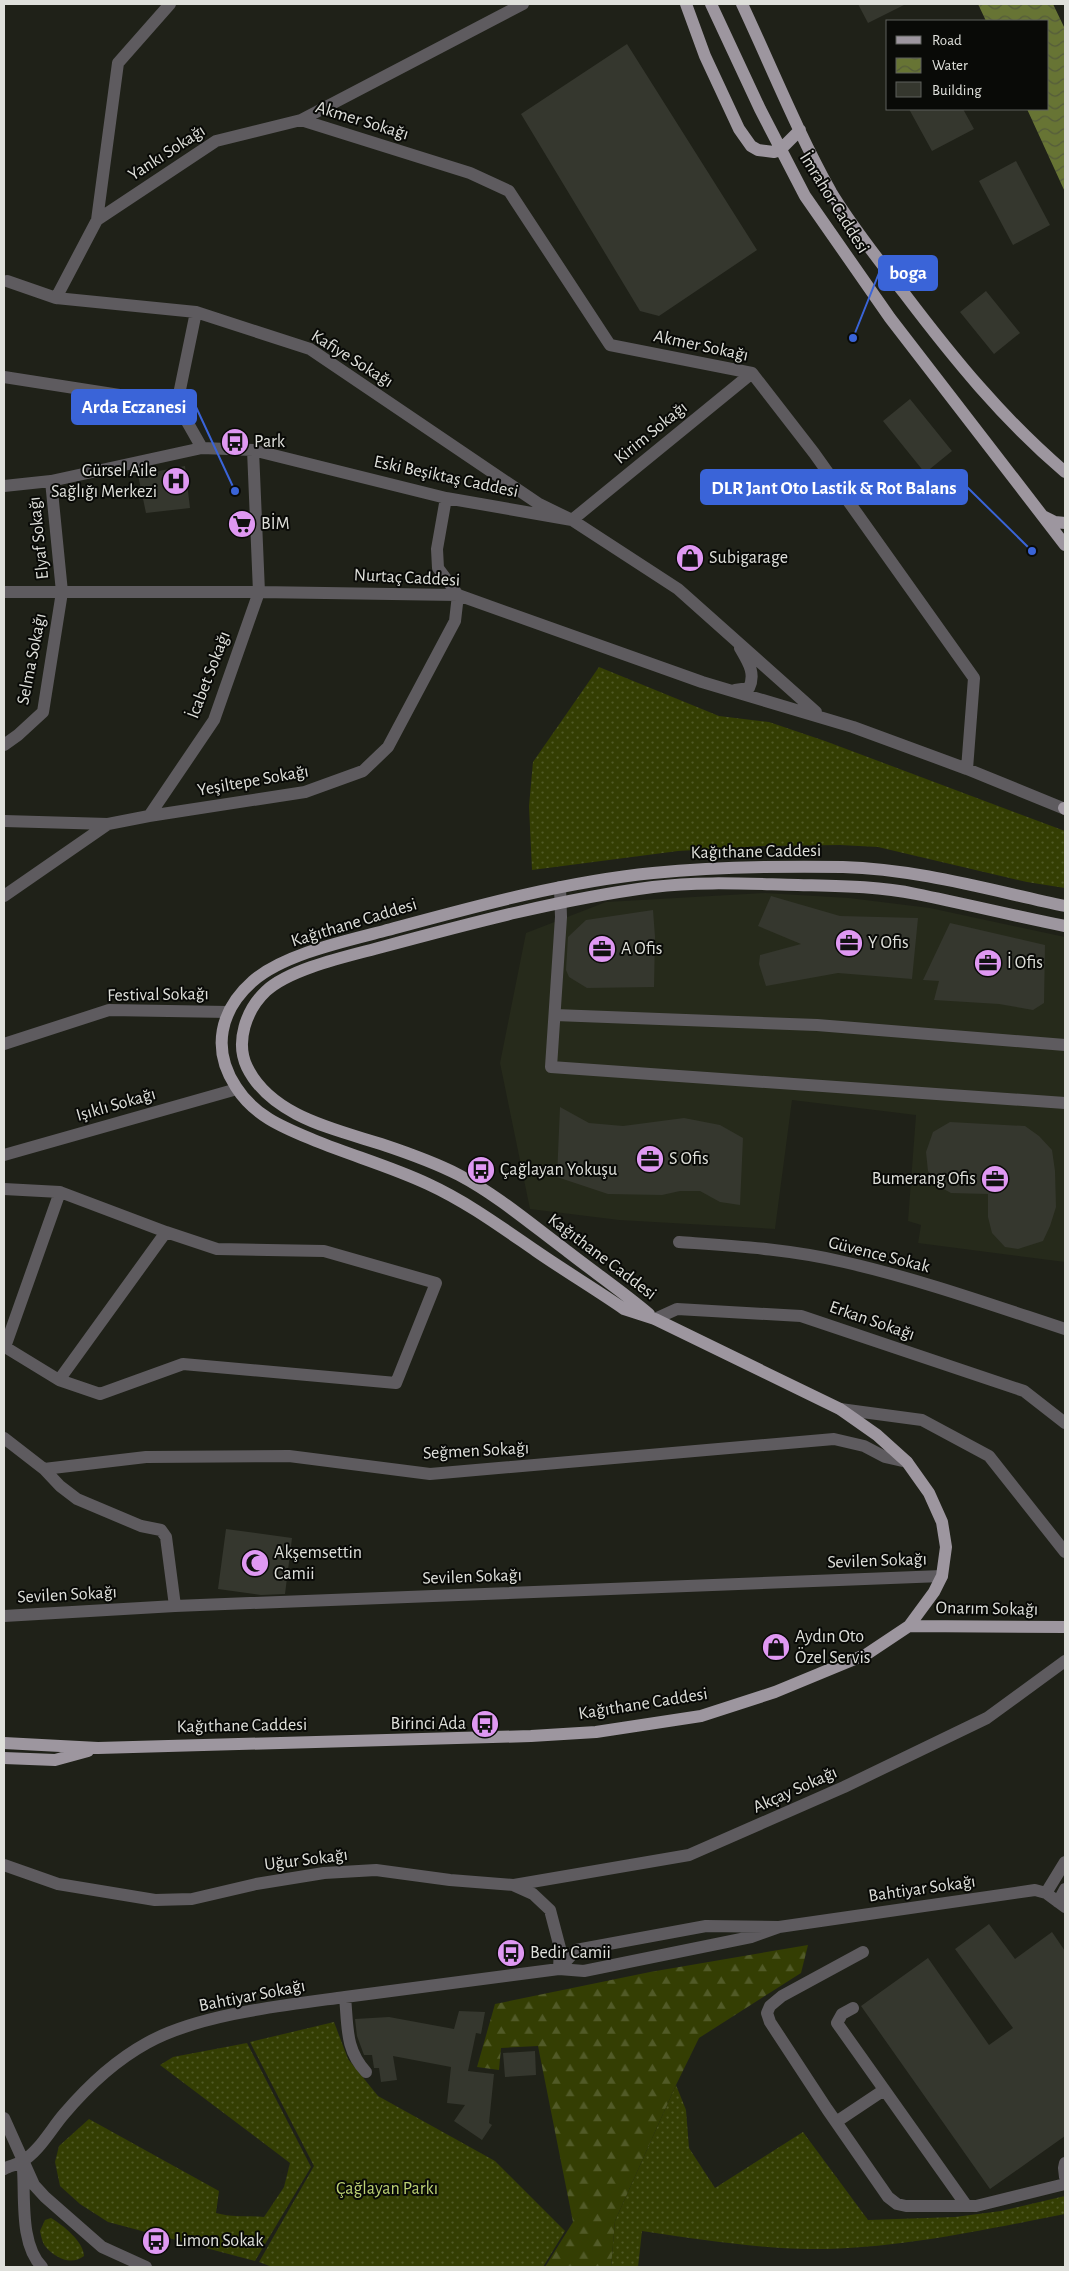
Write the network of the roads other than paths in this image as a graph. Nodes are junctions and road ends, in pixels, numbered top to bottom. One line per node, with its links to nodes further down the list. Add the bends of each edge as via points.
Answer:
1 (170, 4): 9 (street, via 118,63)
2 (523, 4): 6 (street, Yankı Sokağı)
3 (686, 4): 8 (main road, via 705,56 739,129 758,150)
4 (711, 4): 8 (main road, İmrahor Caddesi)
5 (742, 4): 7 (main road, İmrahor Caddesi)
6 (301, 120): 9 (street, Yankı Sokağı, via 216,141); 13 (street, Akmer Sokağı, via 470,173 509,191 610,345)
7 (800, 130): 8 (main road); 18 (main road, İmrahor Caddesi, via 832,194 911,303 982,392)
8 (780, 150): 22 (main road, İmrahor Caddesi, via 805,196 890,318)
9 (97, 220): 11 (street, Yankı Sokağı)
10 (5, 278): 11 (street)
11 (56, 298): 12 (street, Kafiye Sokağı)
12 (196, 312): 15 (street); 23 (street, Kafiye Sokağı, via 310,349 540,504)
13 (752, 373): 23 (street, Kirim Sokağı); 34 (street, Akmer Sokağı, via 814,453 974,678)
14 (4, 378): 15 (street)
15 (177, 404): 16 (street)
16 (202, 448): 17 (street, Eski Beşiktaş Caddesi); 19 (street, Eski Beşiktaş Caddesi)
17 (253, 450): 21 (street, Eski Beşiktaş Caddesi); 28 (street)
18 (1065, 472)
19 (51, 481): 20 (street, Eski Beşiktaş Caddesi); 27 (street, Elyaf Sokağı)
20 (4, 486)
21 (446, 498): 23 (street, Eski Beşiktaş Caddesi); 29 (street, via 437,549 438,568)
22 (1039, 514): 24 (main road); 25 (main road, İmrahor Caddesi)
23 (572, 520): 30 (street, Eski Beşiktaş Caddesi, via 678,589)
24 (1065, 524)
25 (1065, 545)
26 (4, 592): 27 (street, Nurtaç Caddesi)
27 (62, 592): 28 (street, Nurtaç Caddesi); 33 (street, Selma Sokağı, via 43,712)
28 (259, 592): 29 (street, Nurtaç Caddesi); 36 (street, İcabet Sokağı, via 214,720)
29 (458, 595): 31 (street, Nurtaç Caddesi); 36 (street, Yeşiltepe Sokağı, via 455,621 388,747 363,771 305,792)
30 (734, 638): 31 (street, via 752,673 749,688); 32 (street, Eski Beşiktaş Caddesi)
31 (730, 690): 32 (street, Nurtaç Caddesi)
32 (820, 715): 34 (street, Nurtaç Caddesi)
33 (4, 745)
34 (967, 769): 35 (street, Nurtaç Caddesi)
35 (1065, 809)
36 (149, 816): 38 (street, Yeşiltepe Sokağı)
37 (4, 821): 38 (street, Yeşiltepe Sokağı)
38 (108, 824): 40 (street)
39 (560, 887): 41 (street); 42 (main road, Kağıthane Caddesi, via 652,873 843,867 917,875); 44 (main road, Kağıthane Caddesi, via 336,944 283,963 254,980)
40 (4, 896)
41 (561, 902): 43 (main road, Kağıthane Caddesi, via 655,887 711,884 852,887 914,894); 45 (street); 46 (main road, Kağıthane Caddesi, via 332,961 279,982 266,992)
42 (1065, 906)
43 (1065, 926)
44 (228, 1012): 46 (main road); 47 (street, Festival Sokağı, via 109,1010); 50 (main road, Kağıthane Caddesi, via 224,1017 222,1052)
45 (555, 1015): 48 (street, via 817,1024); 51 (street, via 551,1067)
46 (249, 1016): 49 (main road, Kağıthane Caddesi, via 241,1041 242,1053)
47 (4, 1044)
48 (1065, 1045)
49 (255, 1080): 50 (main road); 57 (main road, Kağıthane Caddesi, via 276,1103 295,1113 461,1176 526,1220)
50 (237, 1089): 52 (street, Işıklı Sokağı); 57 (main road, Kağıthane Caddesi, via 261,1115 278,1125 428,1184 496,1223 624,1309)
51 (1065, 1103)
52 (4, 1155)
53 (4, 1189): 54 (street)
54 (60, 1192): 55 (street); 59 (street, via 5,1347)
55 (166, 1232): 59 (street); 59 (street, via 217,1249 324,1251 436,1283 396,1383 183,1364 100,1394)
56 (679, 1242): 58 (street, Güvence Sokak, via 769,1248 844,1261)
57 (655, 1319): 60 (main road, Kağıthane Caddesi); 61 (street, Erkan Sokağı, via 677,1309 801,1316 1024,1391)
58 (1065, 1329)
59 (59, 1380)
60 (840, 1408): 63 (main road, Kağıthane Caddesi); 65 (street, via 922,1420 989,1456)
61 (1065, 1423)
62 (4, 1438): 64 (street)
63 (908, 1462): 64 (street, Seğmen Sokağı, via 834,1439 430,1474 289,1456 146,1457); 66 (main road, Kağıthane Caddesi, via 929,1493 942,1522 946,1547)
64 (44, 1469): 67 (street, via 77,1499 141,1526 162,1530 166,1537)
65 (1065, 1552)
66 (942, 1576): 67 (street, Sevilen Sokağı); 69 (main road, Kağıthane Caddesi)
67 (175, 1606): 68 (street, Sevilen Sokağı)
68 (4, 1616)
69 (909, 1626): 70 (main road, Onarım Sokağı); 73 (main road, Kağıthane Caddesi, via 867,1654 775,1692 701,1716 596,1732)
70 (1065, 1628)
71 (1065, 1661): 77 (street, Akçay Sokağı, via 987,1718 844,1787 689,1855)
72 (4, 1743): 73 (main road, Kağıthane Caddesi)
73 (98, 1748): 74 (main road, Kağıthane Caddesi, via 54,1760)
74 (4, 1758)
75 (1065, 1862): 79 (street)
76 (4, 1865): 77 (street, Uğur Sokağı, via 58,1884 155,1900 192,1899 324,1873 376,1870)
77 (513, 1885): 83 (street, Uğur Sokağı, via 533,1894 550,1910 560,1948)
78 (1065, 1890): 80 (street)
79 (1046, 1893): 80 (street); 81 (street, Bahtiyar Sokağı, via 1035,1890)
80 (1062, 1905)
81 (779, 1927): 83 (street, Bahtiyar Sokağı, via 751,1937 584,1971); 83 (street, Bahtiyar Sokağı, via 706,1926 576,1950)
82 (863, 1952): 89 (street, via 782,1996 767,2013)
83 (558, 1969): 84 (street, Bahtiyar Sokağı)
84 (345, 1997): 86 (street, via 349,2044 355,2060); 90 (street, Bahtiyar Sokağı, via 229,2016 177,2030 147,2043 95,2082)
85 (853, 2008): 87 (street, via 842,2014 837,2023)
86 (366, 2072)
87 (884, 2090): 89 (street); 95 (street)
88 (4, 2118): 90 (street)
89 (836, 2122): 95 (street, via 897,2204)
90 (22, 2162): 92 (street, Bahtiyar Sokağı); 96 (street, via 27,2241); 97 (street, via 34,2186 52,2204 102,2248)
91 (1065, 2163): 93 (street)
92 (4, 2168)
93 (1065, 2178)
94 (1065, 2184): 95 (street, via 976,2206)
95 (966, 2205)
96 (41, 2267)
97 (141, 2267)

